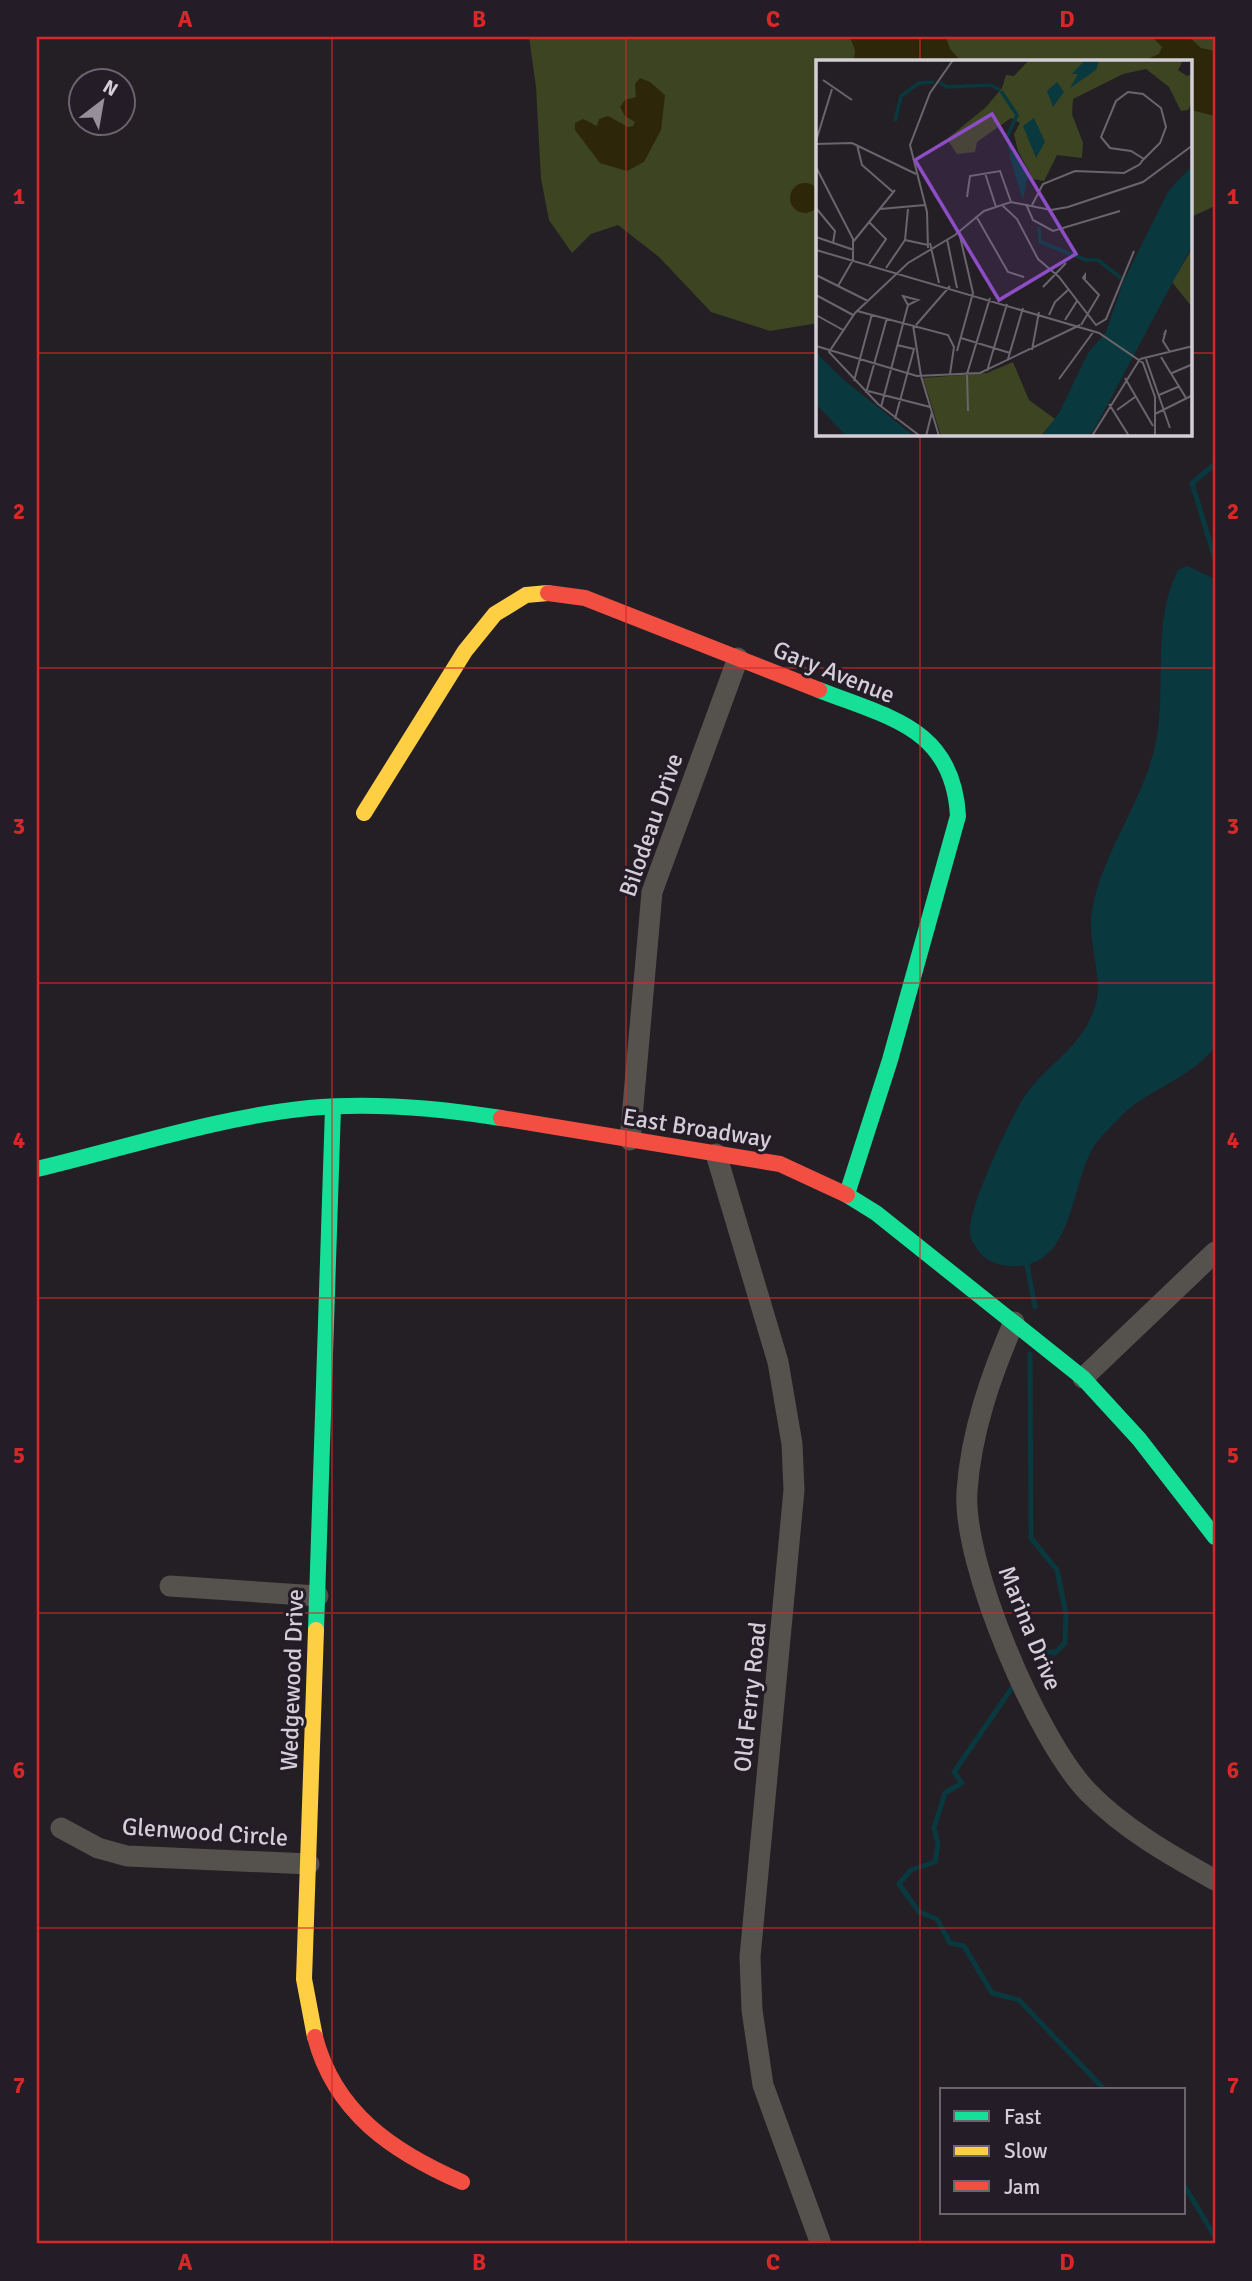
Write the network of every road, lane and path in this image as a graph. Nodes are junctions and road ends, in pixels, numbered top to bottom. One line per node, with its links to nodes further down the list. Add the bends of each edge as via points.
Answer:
1 (738, 658): 2 (street, Gary Avenue, via 585,598 545,593 516,599 495,614 466,651); 4 (street, Bilodeau Drive, via 652,892); 7 (street, Gary Avenue, via 911,729 940,752 956,781 958,816 942,879)
2 (364, 813)
3 (333, 1108): 4 (street, East Broadway, via 459,1111); 6 (street, East Broadway, via 265,1114); 13 (street, Wedgewood Drive)
4 (631, 1140): 5 (street, East Broadway)
5 (716, 1154): 7 (street, East Broadway, via 799,1170); 18 (street, Old Ferry Road, via 778,1362 792,1444 794,1490 786,1604 750,1956 763,2085)
6 (37, 1169)
7 (846, 1194): 9 (street, East Broadway)
8 (1215, 1252): 10 (street)
9 (1014, 1322): 10 (street, East Broadway); 16 (street, Marina Drive, via 993,1371 967,1492 969,1532 982,1587 1035,1709 1072,1774 1121,1821)
10 (1083, 1378): 11 (street, East Broadway, via 1139,1439)
11 (1215, 1537)
12 (170, 1586): 13 (street)
13 (318, 1596): 15 (street, Wedgewood Drive)
14 (61, 1828): 15 (street, Glenwood Circle, via 98,1848 127,1856)
15 (309, 1864): 17 (street, Wedgewood Drive, via 306,1993 314,2039 340,2097 366,2129 412,2160)
16 (1215, 1880)
17 (462, 2182)
18 (821, 2244)

